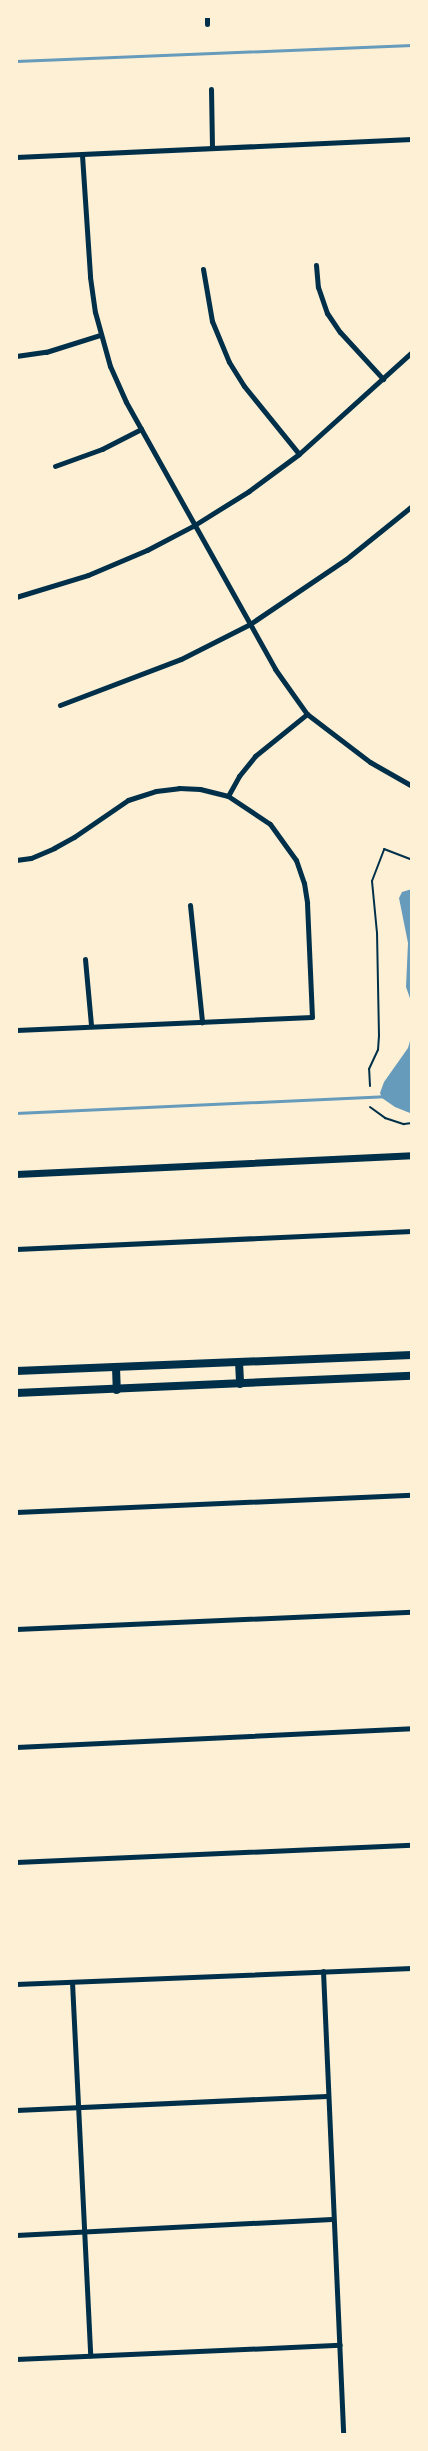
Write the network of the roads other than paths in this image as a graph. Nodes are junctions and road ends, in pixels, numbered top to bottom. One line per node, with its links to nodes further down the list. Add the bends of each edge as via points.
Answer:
1 (207, 16): 2 (street)
2 (207, 24)
3 (211, 89): 5 (street)
4 (412, 139): 5 (street)
5 (212, 146): 6 (street)
6 (82, 155): 7 (street); 10 (street, via 90,277)
7 (16, 156)
8 (316, 265): 13 (street, via 318,287 327,313)
9 (203, 269): 15 (street, via 212,321 229,362 244,386)
10 (100, 335): 12 (street, via 54,350); 14 (street, via 110,366)
11 (412, 352): 13 (street)
12 (16, 356)
13 (383, 379): 15 (street)
14 (141, 429): 16 (street, via 102,449); 18 (street)
15 (299, 454): 18 (street, via 249,491)
16 (55, 466)
17 (412, 506): 20 (street, via 345,560)
18 (193, 526): 19 (street, via 88,575); 20 (street)
19 (16, 597)
20 (250, 624): 21 (street, via 181,659); 22 (street, via 274,669)
21 (60, 705)
22 (307, 714): 23 (street, via 370,762); 24 (street, via 254,756)
23 (412, 786)
24 (228, 796): 25 (street, via 193,789 156,791 128,800 54,848 31,858); 28 (street, via 270,824 296,860 307,903 312,1017)
25 (16, 860)
26 (190, 905): 28 (street)
27 (85, 959): 29 (street)
28 (202, 1022): 29 (street)
29 (91, 1025): 30 (street)
30 (16, 1030)
31 (412, 1155): 32 (street)
32 (16, 1174)
33 (412, 1231): 34 (street)
34 (16, 1249)
35 (412, 1355): 36 (main road)
36 (239, 1362): 37 (main road); 40 (main road)
37 (116, 1367): 38 (main road); 41 (main road)
38 (16, 1371)
39 (412, 1376): 40 (main road)
40 (240, 1384): 41 (main road)
41 (117, 1390): 42 (main road)
42 (16, 1393)
43 (412, 1495): 44 (street)
44 (16, 1512)
45 (412, 1612): 46 (street)
46 (16, 1629)
47 (412, 1728): 48 (street)
48 (16, 1746)
49 (412, 1845): 50 (street)
50 (16, 1862)
51 (412, 1968): 52 (street)
52 (324, 1971): 53 (street); 55 (street)
53 (72, 1982): 54 (street); 56 (street)
54 (16, 1984)
55 (327, 2096): 56 (street); 58 (street)
56 (78, 2108): 57 (street); 59 (street)
57 (16, 2110)
58 (332, 2219): 59 (street); 61 (street)
59 (83, 2231): 60 (street); 62 (street)
60 (16, 2235)
61 (340, 2345): 62 (street); 64 (street)
62 (90, 2356): 63 (street)
63 (16, 2359)
64 (343, 2435)

